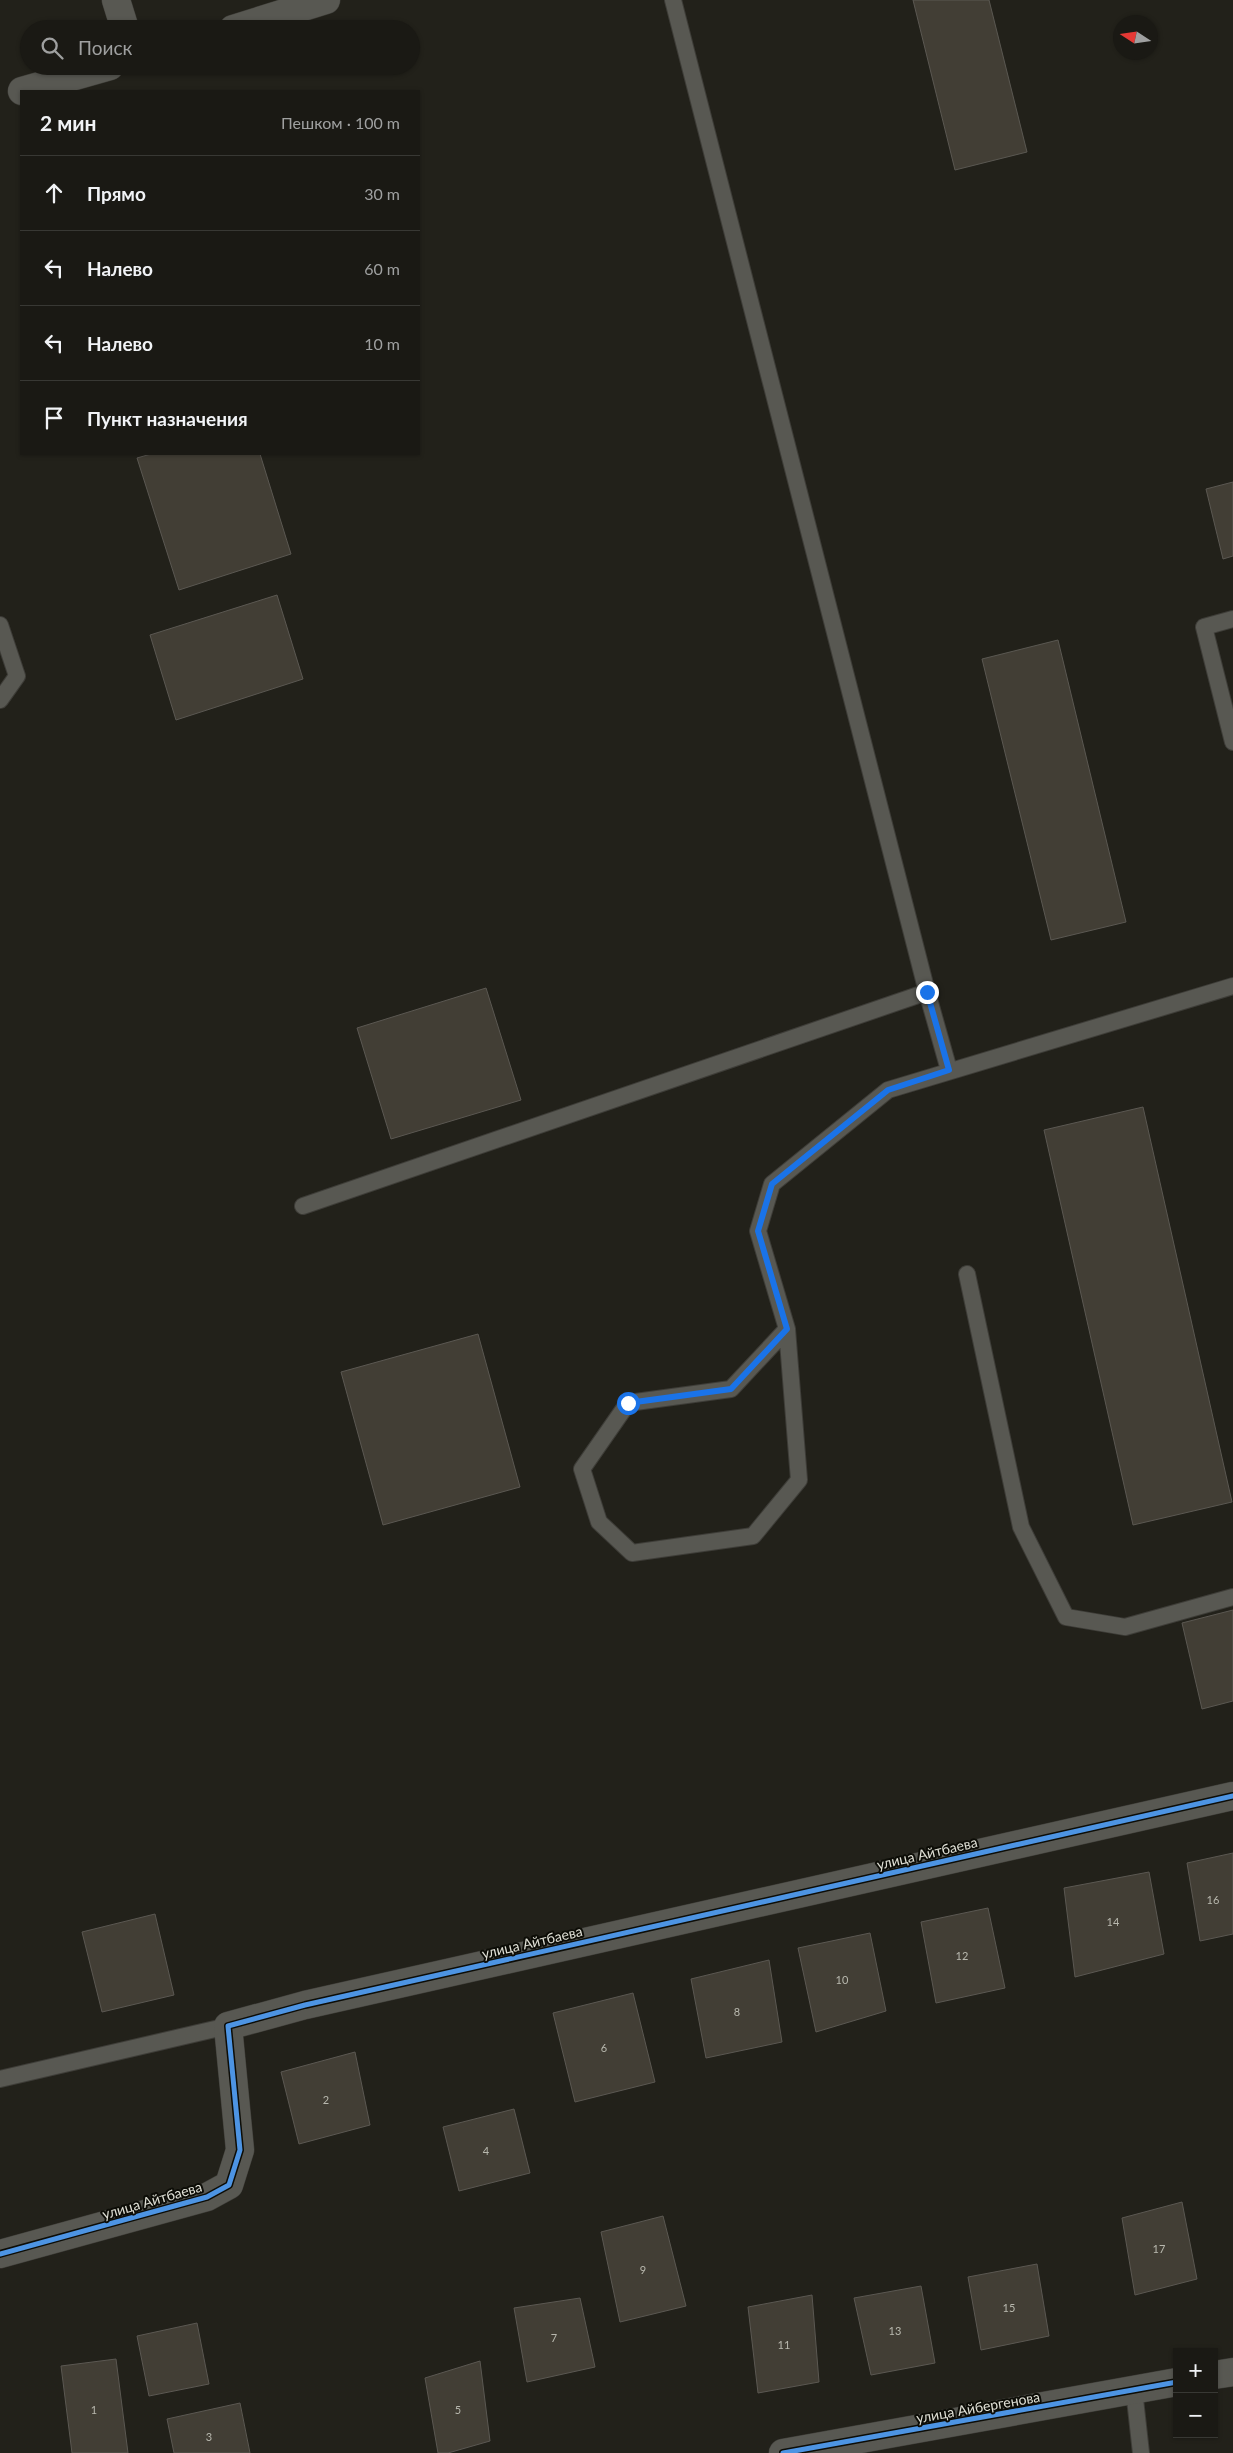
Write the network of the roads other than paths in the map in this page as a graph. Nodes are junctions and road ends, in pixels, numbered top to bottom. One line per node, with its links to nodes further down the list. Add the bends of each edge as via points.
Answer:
1 (116, 0): 4 (street)
2 (326, 0): 5 (street)
3 (672, 0): 15 (lane)
4 (122, 20)
5 (262, 20)
6 (78, 75): 7 (street)
7 (26, 90)
8 (20, 92): 9 (street)
9 (0, 98)
10 (1233, 619): 13 (lane, via 1204,627)
11 (0, 625): 12 (lane, via 17,676)
12 (0, 700)
13 (1232, 738)
14 (1233, 986): 16 (lane)
15 (927, 992): 16 (lane); 17 (lane)
16 (949, 1070): 19 (lane, via 888,1090 772,1184 758,1231)
17 (304, 1206)
18 (967, 1274): 20 (lane, via 1021,1527 1066,1617 1125,1627)
19 (787, 1329): 19 (lane, via 731,1389 628,1403 582,1469 599,1522 632,1554 753,1536 799,1480)
20 (1233, 1597)
21 (1233, 1796): 22 (street, улица Айтбаева, via 305,2005)
22 (228, 2026): 23 (lane); 24 (street, улица Айтбаева, via 240,2150 230,2185 207,2197)
23 (0, 2079)
24 (0, 2254)
25 (1233, 2372): 26 (street)
26 (1218, 2374)
27 (1173, 2383): 28 (street, улица Айбергенова)
28 (1134, 2390): 29 (street, улица Айбергенова); 30 (lane)
29 (783, 2453)
30 (1141, 2453)

